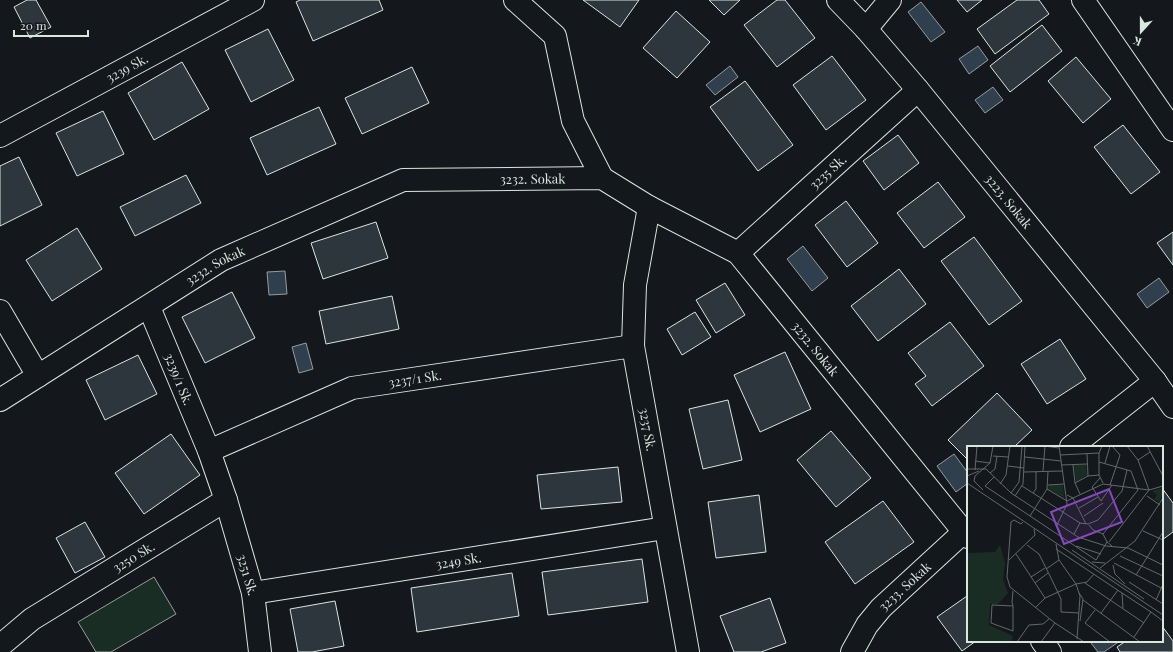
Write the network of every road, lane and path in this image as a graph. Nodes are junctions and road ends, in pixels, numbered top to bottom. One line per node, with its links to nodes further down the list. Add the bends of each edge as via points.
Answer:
1 (253, 0): 9 (street, 3239 Sk.)
2 (515, 0): 10 (street, via 554,36 573,121)
3 (838, 0): 6 (street, 3223. Sokak)
4 (890, 0): 6 (street)
5 (1083, 0): 8 (street)
6 (866, 30): 7 (street, 3223. Sokak)
7 (918, 90): 12 (street, 3235 Sk.); 17 (street, 3223. Sokak)
8 (1173, 130)
9 (0, 136)
10 (602, 178): 11 (street, 3232. Sokak); 13 (street, 3232. Sokak, via 403,180 221,260)
11 (649, 207): 12 (street, 3232. Sokak); 15 (street, 3237 Sk., via 634,285)
12 (738, 253): 24 (street, 3232. Sokak)
13 (149, 307): 16 (street, 3232. Sokak); 21 (street, 3239/1 Sk.)
14 (0, 311): 16 (street)
15 (633, 346): 21 (street, 3237/1 Sk., via 352,388); 23 (street, 3237 Sk.)
16 (38, 376): 18 (street, 3232. Sokak)
17 (1155, 381): 19 (street, 3223. Sokak); 20 (street)
18 (0, 400)
19 (1173, 407)
20 (1072, 446)
21 (209, 451): 22 (street)
22 (226, 500): 25 (street, 3251 Sk.); 27 (street, 3250 Sk., via 32,620)
23 (665, 528): 25 (street, 3249 Sk.); 29 (street, 3237 Sk.)
24 (967, 532): 30 (street, 3233. Sokak, via 882,608 867,625)
25 (253, 593): 28 (street, 3251 Sk.)
26 (1043, 642): 31 (street)
27 (0, 646)
28 (260, 652)
29 (688, 652)
30 (852, 652)
31 (1050, 652)

